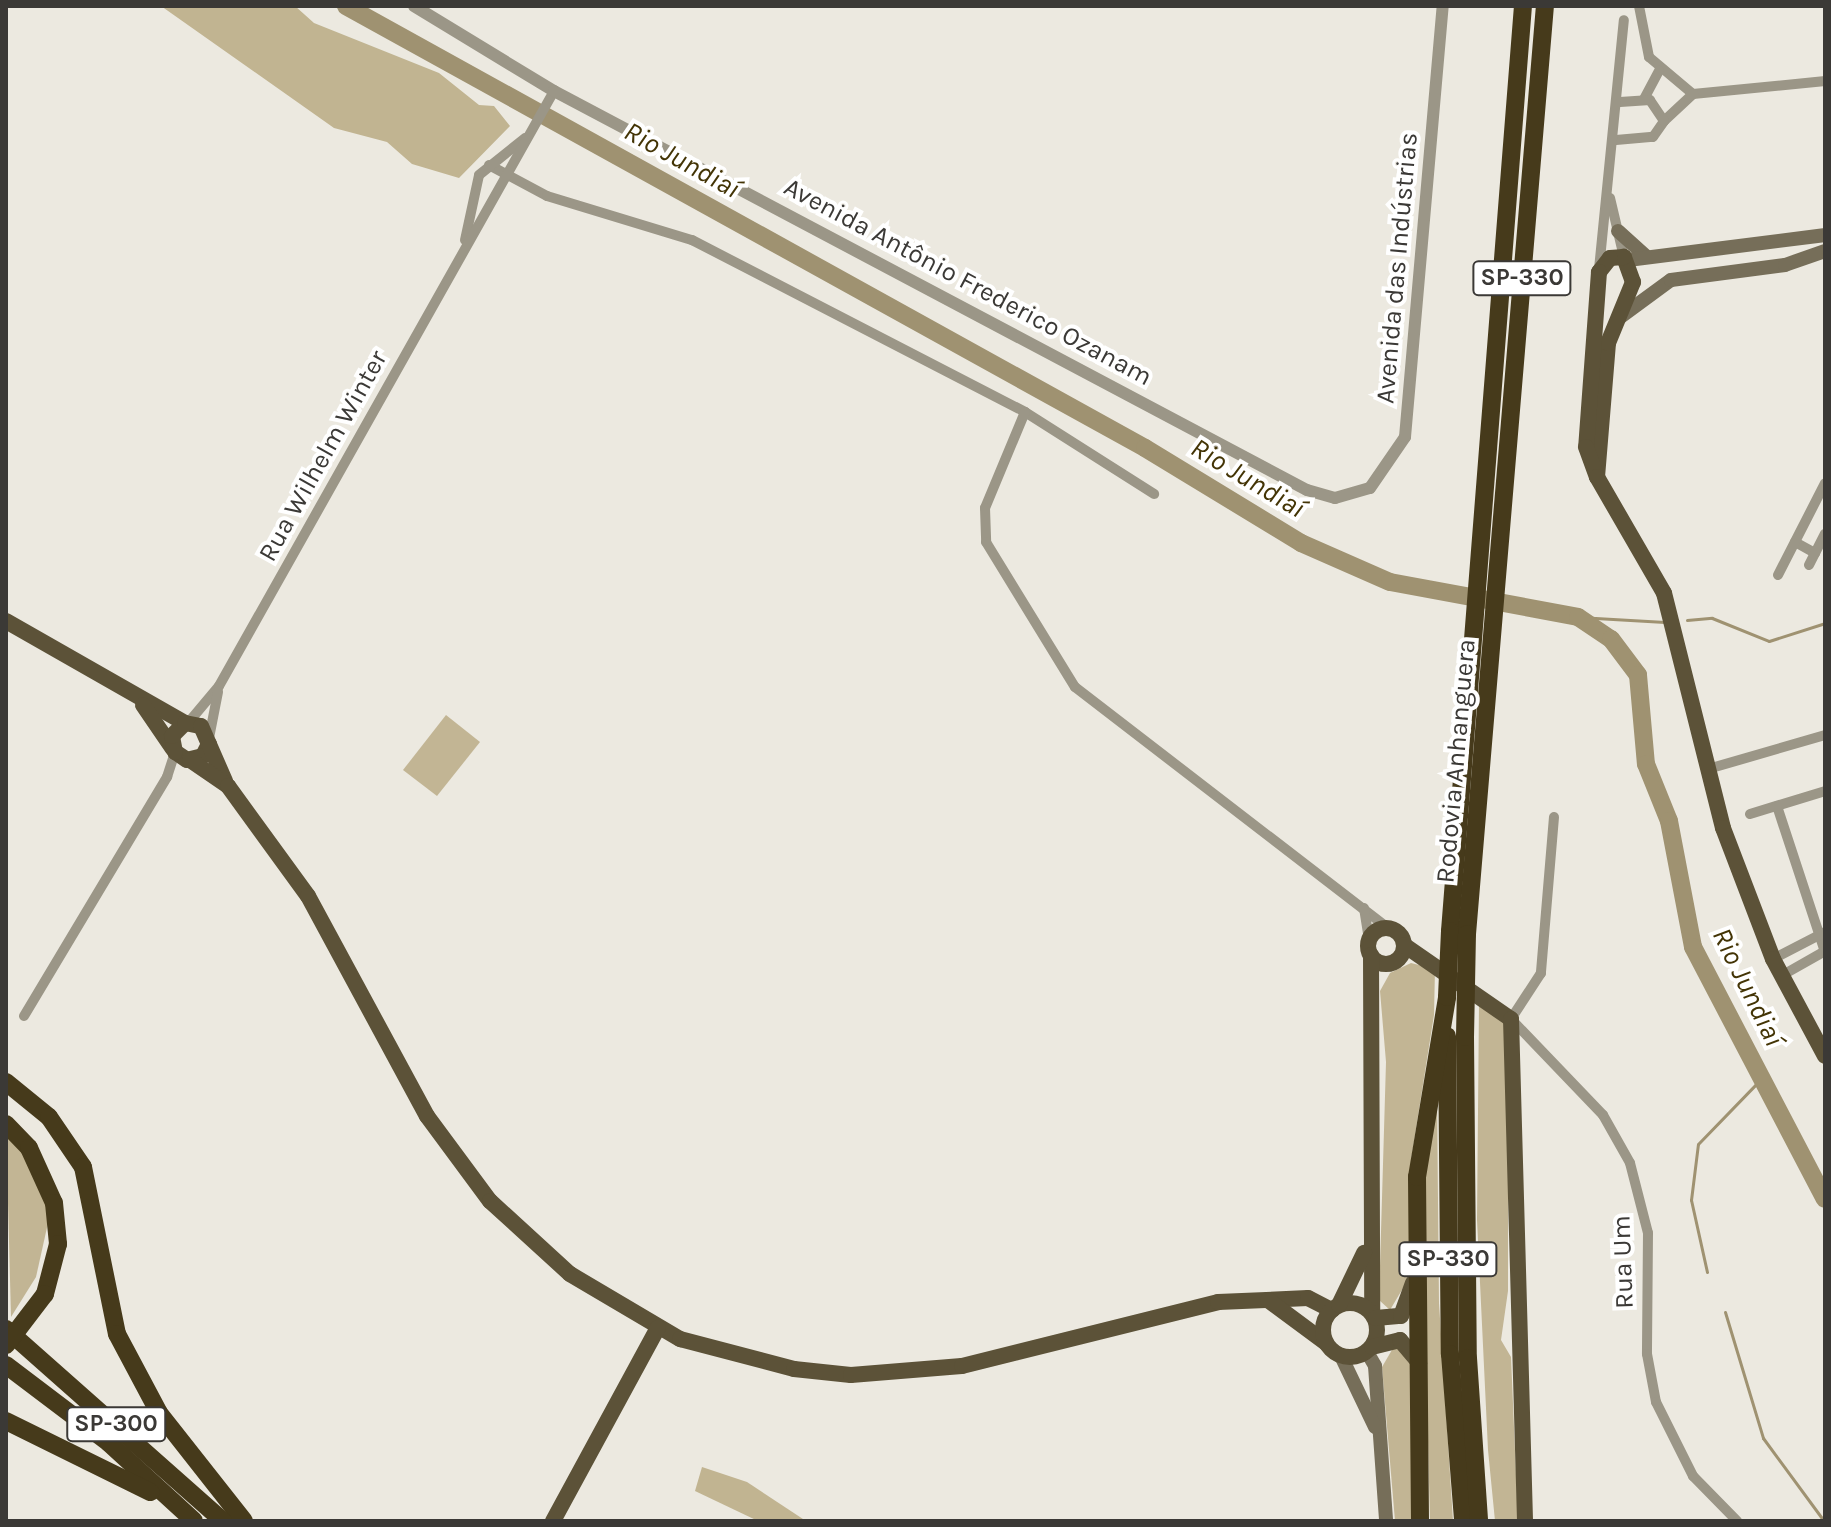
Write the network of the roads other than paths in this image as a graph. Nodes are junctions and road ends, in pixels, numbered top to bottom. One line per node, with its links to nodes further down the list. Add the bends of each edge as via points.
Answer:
1 (414, 6): 10 (street, Avenida Antônio Frederico Ozanam)
2 (1443, 6): 36 (street, Avenida das Indústrias, via 1405,437 1370,488)
3 (1523, 6): 57 (highway, Rodovia Anhanguera / SP-330, via 1472,635)
4 (1545, 6): 57 (highway, Rodovia Anhanguera / SP-330, via 1493,639)
5 (1639, 6): 7 (street, via 1640,40)
6 (1624, 20): 12 (street)
7 (1659, 71): 9 (street); 11 (street)
8 (1825, 81): 9 (street)
9 (1693, 94): 13 (street)
10 (550, 97): 14 (street); 36 (street, Avenida Antônio Frederico Ozanam, via 1307,490)
11 (1644, 99): 12 (street); 13 (street, via 1661,108)
12 (1620, 102): 15 (street)
13 (1664, 121): 15 (street, via 1653,137)
14 (527, 136): 16 (street); 17 (street)
15 (1616, 140): 19 (street)
16 (489, 165): 17 (street); 18 (street)
17 (509, 180): 20 (street); 33 (street, via 692,240)
18 (475, 186): 20 (street); 24 (street)
19 (1608, 192): 21 (street); 29 (street)
20 (496, 199): 24 (street)
21 (1618, 231): 26 (main road); 27 (street)
22 (1825, 235): 23 (main road)
23 (1786, 239): 26 (main road); 28 (main road, via 1794,252)
24 (464, 247): 43 (street, Rua Wilhelm Winter)
25 (1825, 251): 28 (main road)
26 (1646, 256): 27 (main road)
27 (1626, 259): 29 (main road, via 1610,258); 31 (main road, via 1633,282)
28 (1785, 265): 31 (main road, via 1671,280)
29 (1599, 272): 30 (main road)
30 (1596, 305): 31 (main road); 32 (main road)
31 (1619, 318): 32 (main road)
32 (1598, 380): 49 (main road, via 1597,477 1670,611)
33 (1025, 412): 35 (street); 55 (street, via 985,508 986,542 1075,687)
34 (1825, 483): 38 (street)
35 (1154, 494)
36 (1335, 498)
37 (1825, 534): 39 (street)
38 (1795, 542): 39 (street); 41 (street)
39 (1815, 553): 40 (street)
40 (1809, 565)
41 (1778, 575)
42 (6, 621): 44 (main road)
43 (219, 686): 45 (street, Rua Wilhelm Winter); 47 (street, Rua Wilhelm Winter)
44 (142, 704): 45 (main road); 48 (main road)
45 (186, 723): 47 (main road); 48 (main road, via 172,736)
46 (1825, 735): 49 (street)
47 (209, 741): 48 (main road); 50 (main road)
48 (181, 755): 50 (main road); 66 (street)
49 (1708, 769): 62 (main road)
50 (228, 786): 76 (main road, via 308,896 458,1160 539,1249)
51 (1825, 791): 52 (street)
52 (1777, 806): 53 (street); 58 (street)
53 (1750, 814)
54 (1554, 817): 67 (street, via 1541,973)
55 (1364, 908): 56 (street); 59 (street)
56 (1388, 928): 59 (main road); 61 (main road)
57 (1459, 932): 64 (highway, Rodovia Anhanguera / SP-330, bridge); 84 (highway, Rodovia Anhanguera / SP-330, bridge)
58 (1821, 934): 60 (street); 62 (street)
59 (1370, 948): 61 (main road); 65 (main road)
60 (1825, 952): 63 (street)
61 (1397, 956): 65 (main road); 67 (main road, via 1428,960)
62 (1773, 959): 63 (main road)
63 (1781, 976): 68 (main road)
64 (1447, 997): 72 (highway, via 1419,1146); 94 (highway, Rodovia Anhanguera / SP-330, via 1450,1354)
65 (1368, 1000): 71 (main road)
66 (24, 1016)
67 (1511, 1019): 97 (main road); 98 (street, Rua Um, via 1603,1115 1630,1163 1648,1233 1647,1354 1656,1402 1693,1476)
68 (1825, 1056)
69 (6, 1082): 90 (highway, via 49,1117 83,1167 117,1334 159,1413)
70 (6, 1124): 79 (highway, bridge, via 29,1148 54,1203 58,1244 45,1294)
71 (1368, 1245): 74 (main road); 75 (main road)
72 (1416, 1262): 75 (main road, via 1405,1311 1395,1320); 82 (highway)
73 (1268, 1300): 74 (main road, via 1308,1298); 76 (main road, via 1218,1302 962,1366 851,1375 737,1356); 78 (main road)
74 (1335, 1307): 75 (main road, via 1357,1303); 78 (main road, via 1323,1326)
75 (1374, 1315): 80 (main road)
76 (658, 1328): 91 (main road)
77 (6, 1329): 89 (highway, SP-300)
78 (1326, 1343): 81 (main road)
79 (6, 1345)
80 (1369, 1350): 81 (main road); 82 (main road, via 1400,1340); 86 (main road, via 1375,1366)
81 (1341, 1356): 86 (main road)
82 (1419, 1363): 93 (highway)
83 (6, 1365): 88 (highway, SP-300, via 109,1443)
84 (1470, 1404): 95 (highway, Rodovia Anhanguera / SP-330); 96 (highway)
85 (6, 1421): 87 (highway, via 116,1470)
86 (1378, 1431): 92 (main road)
87 (181, 1521)
88 (194, 1521)
89 (223, 1521)
90 (244, 1521)
91 (553, 1521)
92 (1386, 1521)
93 (1420, 1521)
94 (1463, 1521)
95 (1479, 1521)
96 (1490, 1521)
97 (1525, 1521)
98 (1737, 1521)

